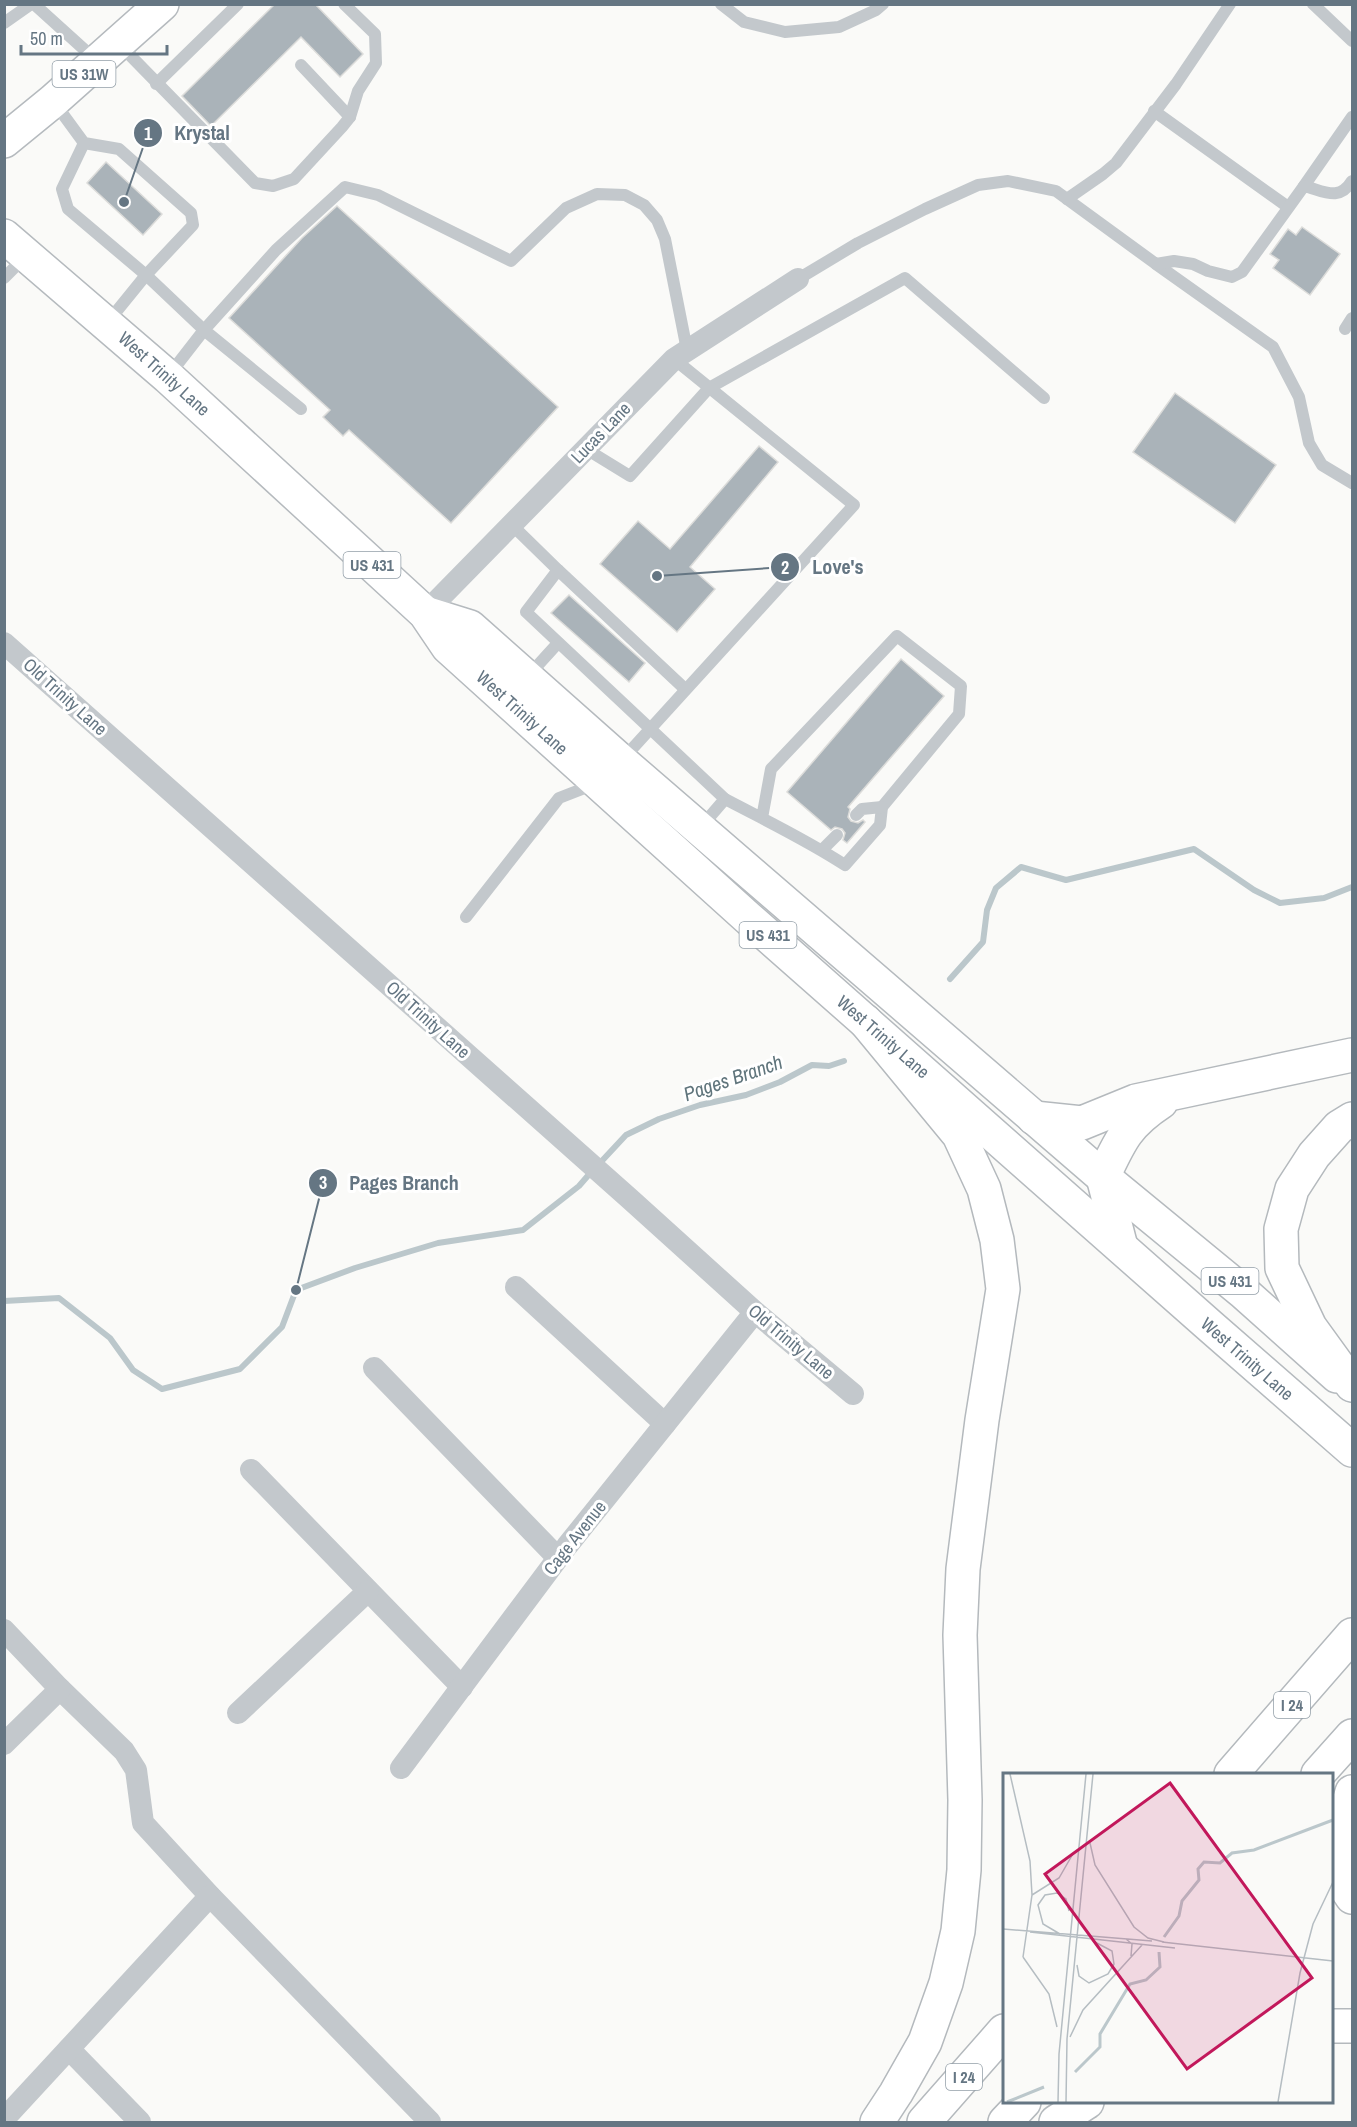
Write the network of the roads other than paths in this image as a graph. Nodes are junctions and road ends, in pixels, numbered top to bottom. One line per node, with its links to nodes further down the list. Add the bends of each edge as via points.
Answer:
1 (33, 4): 9 (lane); 11 (lane)
2 (162, 4): 11 (main road, US 31W)
3 (238, 4): 13 (lane)
4 (345, 4): 16 (lane, via 375,34 376,63 358,91)
5 (721, 4): 6 (lane, via 744,21 785,32 839,27)
6 (883, 4)
7 (1230, 4): 15 (lane)
8 (1313, 4): 10 (lane)
9 (4, 23)
10 (1353, 41)
11 (108, 53): 13 (lane); 14 (main road, US 31W)
12 (301, 65): 16 (lane)
13 (156, 84): 16 (lane, via 255,183 273,186 294,179)
14 (53, 101): 18 (main road, US 31W); 19 (lane)
15 (1154, 111): 22 (lane, via 1116,163); 23 (lane)
16 (350, 117)
17 (1353, 117): 21 (lane)
18 (4, 141)
19 (84, 143): 26 (lane, via 62,189 68,209); 26 (lane, via 119,149 191,213 193,225)
20 (1353, 181): 21 (lane, via 1346,191 1334,195)
21 (1304, 186): 23 (lane)
22 (1066, 199): 25 (lane); 27 (lane, via 1056,190 1008,181 978,185 858,243)
23 (1288, 207): 25 (lane, via 1242,272 1232,277 1184,262)
24 (12, 257): 29 (main road, West Trinity Lane / US 431)
25 (1156, 264): 38 (lane, via 1274,347 1299,397 1309,443 1322,465)
26 (146, 275): 29 (lane); 31 (lane)
27 (798, 279): 32 (street, Lucas Lane)
28 (1353, 318): 30 (lane)
29 (107, 324): 33 (main road, West Trinity Lane / US 431)
30 (1345, 329)
31 (204, 330): 32 (lane, via 276,250 345,187 378,195 511,261 566,208 597,194 625,195 644,205 666,239); 33 (lane); 36 (lane)
32 (680, 355): 34 (lane); 37 (street, Lucas Lane)
33 (168, 377): 41 (main road, West Trinity Lane / US 431)
34 (710, 388): 35 (lane, via 905,278); 37 (lane, via 630,476); 45 (lane, via 854,505)
35 (1044, 398)
36 (301, 409)
37 (586, 448): 39 (street, Lucas Lane)
38 (1353, 483)
39 (512, 525): 40 (lane); 41 (street, Lucas Lane)
40 (558, 570): 42 (lane, via 526,612); 45 (lane)
41 (425, 613): 44 (main road, West Trinity Lane / US 431, via 448,647)
42 (558, 643): 44 (lane); 46 (lane)
43 (4, 644): 64 (street, Old Trinity Lane)
44 (517, 688): 47 (main road, West Trinity Lane / US 431)
45 (685, 689): 46 (lane)
46 (650, 729): 47 (lane); 48 (lane)
47 (610, 772): 53 (main road, West Trinity Lane / US 431); 55 (lane, via 559,798)
48 (725, 799): 51 (lane); 53 (lane)
49 (882, 807): 50 (lane, via 862,809); 51 (lane, via 959,714 961,686 897,636 771,769); 54 (lane, via 880,825 845,865)
50 (856, 814)
51 (762, 818): 54 (lane)
52 (837, 835): 54 (lane)
53 (689, 842): 56 (main road, West Trinity Lane / US 431); 59 (main road, West Trinity Lane / US 431)
54 (822, 850)
55 (466, 917)
56 (865, 1021): 62 (main road, West Trinity Lane / US 431); 96 (main road, via 959,1135 984,1189 997,1240 1003,1288 963,1569 960,1635 965,1800 958,1931 946,1983 925,2042)
57 (1353, 1055): 58 (main road)
58 (1175, 1093): 59 (main road, via 1136,1101 1082,1123); 61 (main road, via 1145,1112 1125,1131)
59 (1034, 1118): 61 (main road, West Trinity Lane / US 431)
60 (1353, 1119): 66 (main road, via 1339,1127 1314,1155 1292,1189 1281,1229 1282,1268 1310,1327)
61 (1103, 1177): 62 (main road); 67 (main road, West Trinity Lane / US 431)
62 (1121, 1247): 70 (main road, West Trinity Lane / US 431)
63 (516, 1287): 69 (street)
64 (754, 1312): 68 (street, Old Trinity Lane); 69 (street, Cage Avenue)
65 (374, 1368): 72 (street)
66 (1353, 1385)
67 (1353, 1389)
68 (853, 1394)
69 (665, 1424): 72 (street, Cage Avenue)
70 (1353, 1450)
71 (251, 1470): 73 (street)
72 (558, 1558): 76 (street, Cage Avenue)
73 (368, 1591): 76 (street); 78 (street)
74 (4, 1630): 77 (street)
75 (1353, 1635): 82 (main road, I 24)
76 (462, 1687): 81 (street, Cage Avenue)
77 (60, 1689): 80 (street); 85 (street, via 124,1751 136,1770 143,1823)
78 (238, 1713)
79 (1353, 1736): 83 (main road)
80 (4, 1744)
81 (401, 1768)
82 (1232, 1773)
83 (1319, 1773)
84 (1353, 1792): 86 (main road, via 1337,1841 1348,1891)
85 (210, 1896): 90 (street); 95 (street)
86 (1353, 1897)
87 (1333, 2026): 88 (main road)
88 (1353, 2026)
89 (1003, 2033): 97 (main road, I 24)
90 (69, 2049): 93 (street); 94 (street)
91 (1023, 2103): 98 (main road)
92 (1085, 2103): 99 (main road)
93 (4, 2118)
94 (140, 2122)
95 (430, 2122)
96 (877, 2122)
97 (924, 2122)
98 (1005, 2122)
99 (1056, 2122)

